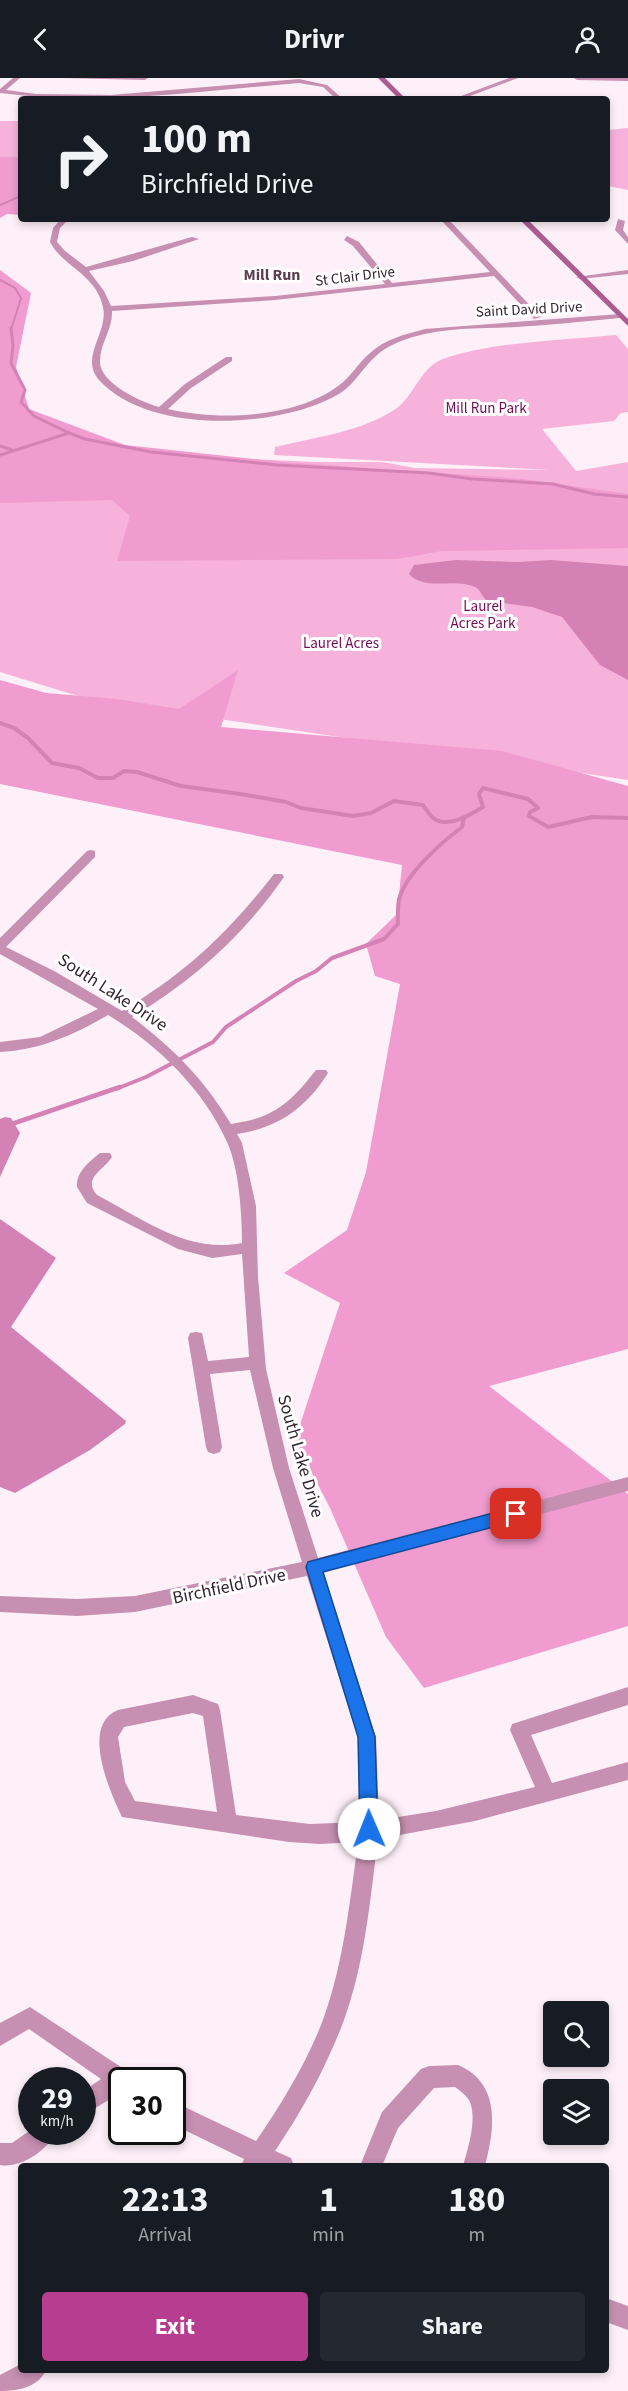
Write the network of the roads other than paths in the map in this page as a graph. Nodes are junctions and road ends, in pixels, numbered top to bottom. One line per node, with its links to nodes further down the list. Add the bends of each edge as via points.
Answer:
1 (17, 78): 10 (street)
2 (65, 78): 3 (street)
3 (145, 78)
4 (249, 78): 9 (street)
5 (381, 78): 12 (main road)
6 (515, 78): 13 (street)
7 (577, 78): 8 (street)
8 (628, 79)
9 (257, 85): 10 (street, via 137,95 35,96); 11 (street, via 313,83 325,86)
10 (1, 91)
11 (337, 96)
12 (400, 96)
13 (464, 96)
14 (621, 221): 20 (street, via 619,230)
15 (63, 222): 21 (street, via 54,233 54,243)
16 (447, 222): 23 (street)
17 (527, 222): 24 (main road)
18 (347, 238): 25 (street)
19 (195, 239): 21 (street)
20 (628, 242)
21 (84, 270): 26 (street)
22 (628, 272): 24 (street)
23 (496, 274): 25 (street, St Clair Drive); 29 (street)
24 (580, 277): 27 (main road)
25 (390, 285): 26 (street, St Clair Drive, via 228,303)
26 (109, 309): 33 (street, via 108,327 94,358 96,369 121,394)
27 (611, 309): 28 (main road); 29 (street, Saint David Drive)
28 (620, 316): 30 (main road); 31 (street, Saint David Drive)
29 (537, 317): 31 (street, Saint David Drive)
30 (628, 324)
31 (469, 327): 33 (street, via 435,330 394,341 373,355 342,388 299,407 232,417)
32 (229, 359): 33 (street, via 182,390)
33 (161, 410)
34 (91, 854): 36 (street)
35 (278, 878): 38 (street, via 203,961)
36 (0, 948): 37 (street, South Lake Drive)
37 (108, 1009): 38 (street, South Lake Drive); 39 (street, via 52,1040)
38 (122, 1017): 41 (street, South Lake Drive, via 162,1047 188,1074)
39 (0, 1047)
40 (321, 1073): 41 (street, via 278,1119)
41 (228, 1130): 43 (street, South Lake Drive, via 235,1143 247,1196)
42 (105, 1157): 43 (street, via 83,1183 92,1199 197,1249 222,1252)
43 (250, 1247): 45 (street, South Lake Drive)
44 (196, 1338): 46 (street)
45 (257, 1362): 46 (street); 49 (street, South Lake Drive, via 281,1468)
46 (201, 1368): 47 (street)
47 (214, 1447)
48 (628, 1484): 49 (street, Birchfield Drive)
49 (314, 1567): 50 (street, Birchfield Drive, via 130,1605 45,1608); 55 (street, South Lake Drive, via 367,1737)
50 (0, 1604)
51 (628, 1696): 53 (street, via 519,1730)
52 (628, 1771): 53 (street)
53 (547, 1793): 55 (street, via 418,1824)
54 (228, 1824): 54 (street, via 129,1810 116,1783 108,1736 118,1719 193,1704 211,1710); 55 (street, via 301,1833)
55 (369, 1829): 61 (street, South Lake Drive, via 357,1927 334,2019 311,2069)
56 (0, 2035): 57 (street, via 30,2017)
57 (108, 2072)
58 (186, 2120): 61 (street)
59 (28, 2145): 60 (street, via 18,2153)
60 (0, 2154)
61 (256, 2160)
62 (372, 2163): 63 (street, via 390,2120 429,2077 458,2076 478,2094 482,2121)
63 (475, 2163)
64 (609, 2311): 65 (street)
65 (628, 2318)
66 (28, 2373): 67 (street)
67 (0, 2388)

